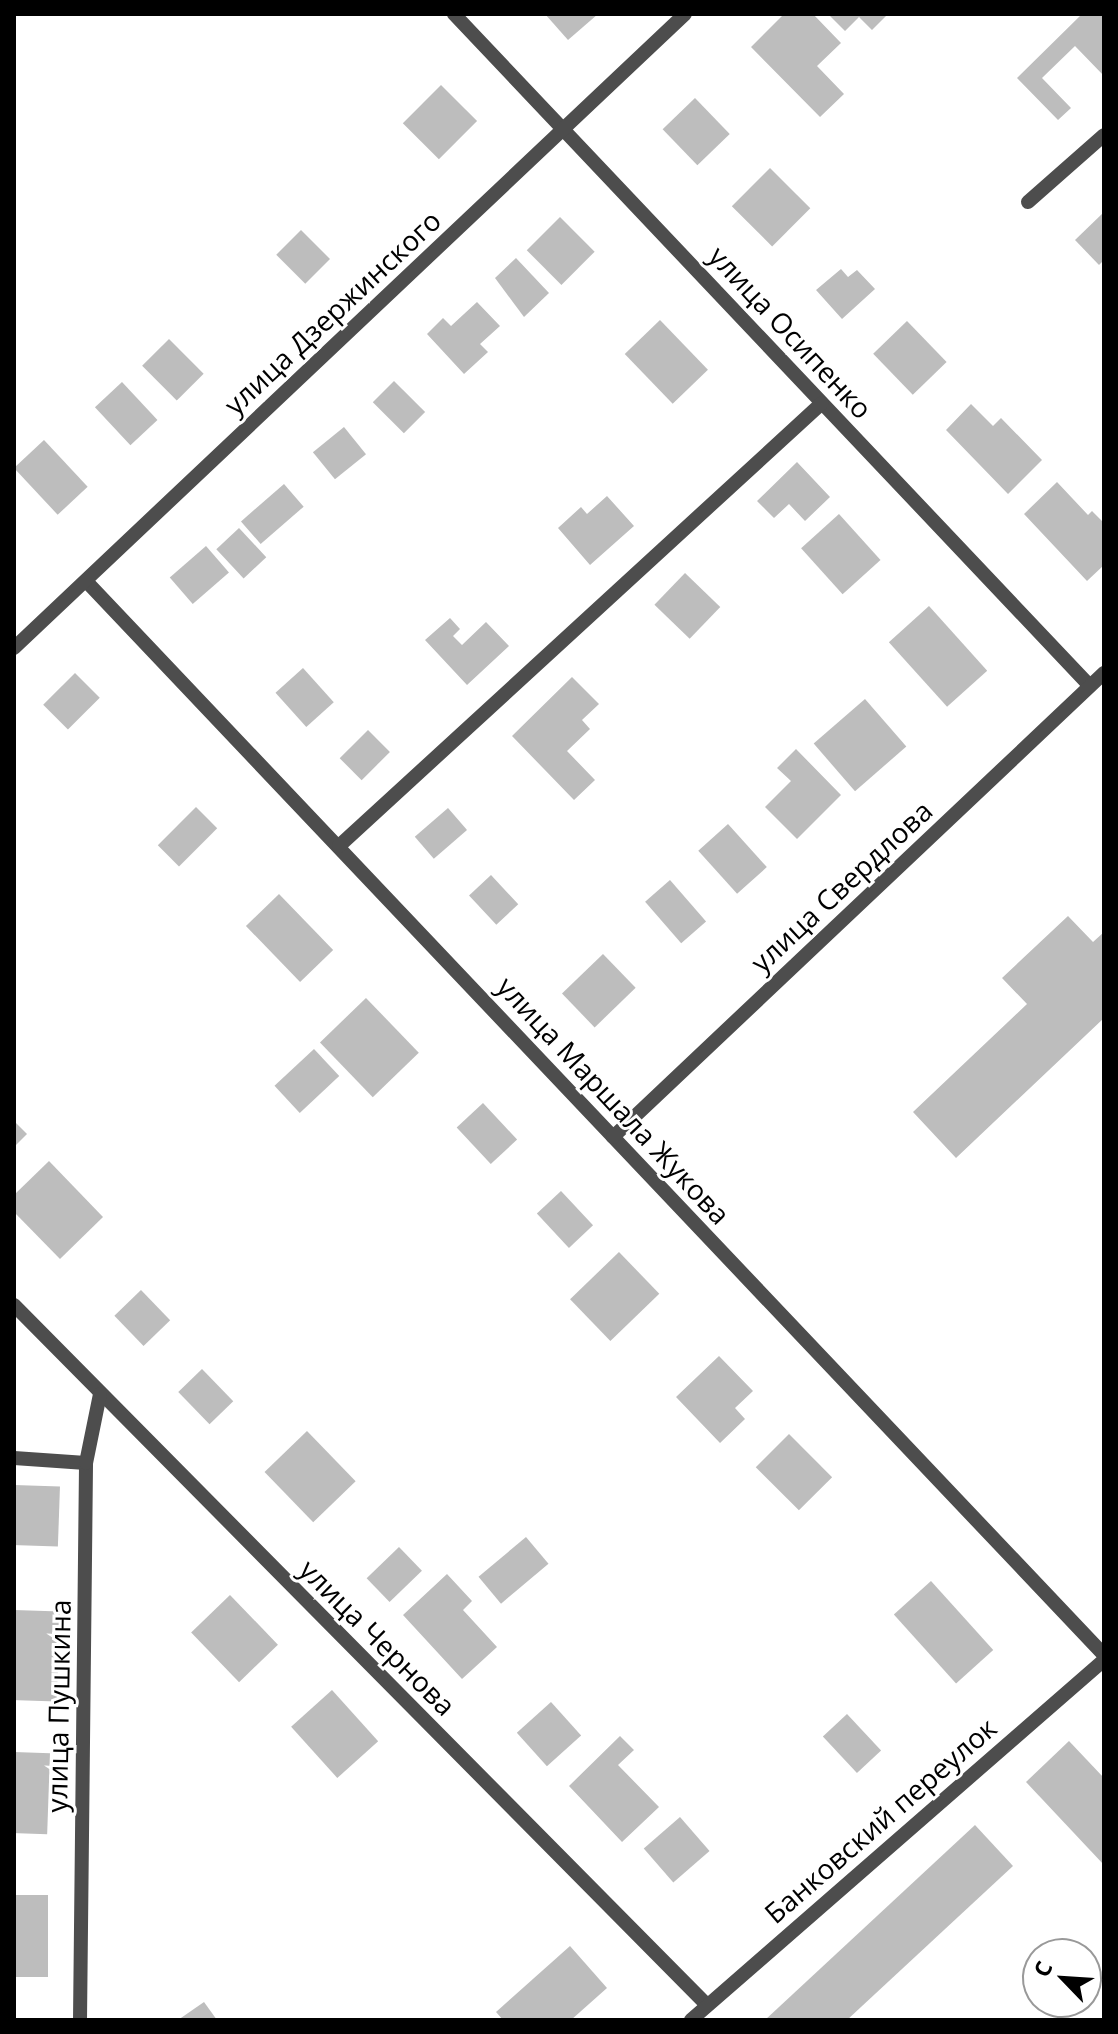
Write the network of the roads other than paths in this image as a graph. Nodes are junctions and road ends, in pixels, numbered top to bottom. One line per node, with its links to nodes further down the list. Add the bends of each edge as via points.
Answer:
1 (454, 14): 3 (street, улица Осипенко)
2 (685, 14): 3 (street, улица Дзержинского)
3 (563, 129): 6 (street, улица Осипенко); 7 (street, улица Дзержинского)
4 (1104, 135): 5 (street)
5 (1028, 202)
6 (822, 403): 10 (street, улица Осипенко); 11 (street)
7 (86, 581): 8 (street, улица Дзержинского); 11 (street, улица Маршала Жукова)
8 (14, 648)
9 (1104, 673): 10 (street, улица Свердлова)
10 (1090, 686): 12 (street, улица Свердлова)
11 (339, 846): 12 (street, улица Маршала Жукова)
12 (613, 1137): 17 (street, улица Маршала Жукова)
13 (14, 1305): 14 (street, улица Чернова)
14 (100, 1394): 16 (street, улица Пушкина); 18 (street, улица Чернова)
15 (14, 1458): 16 (street)
16 (86, 1463): 19 (street, улица Пушкина)
17 (1104, 1658): 18 (street, Банковский переулок)
18 (707, 2005): 20 (street, Банковский переулок)
19 (80, 2020)
20 (691, 2020)

